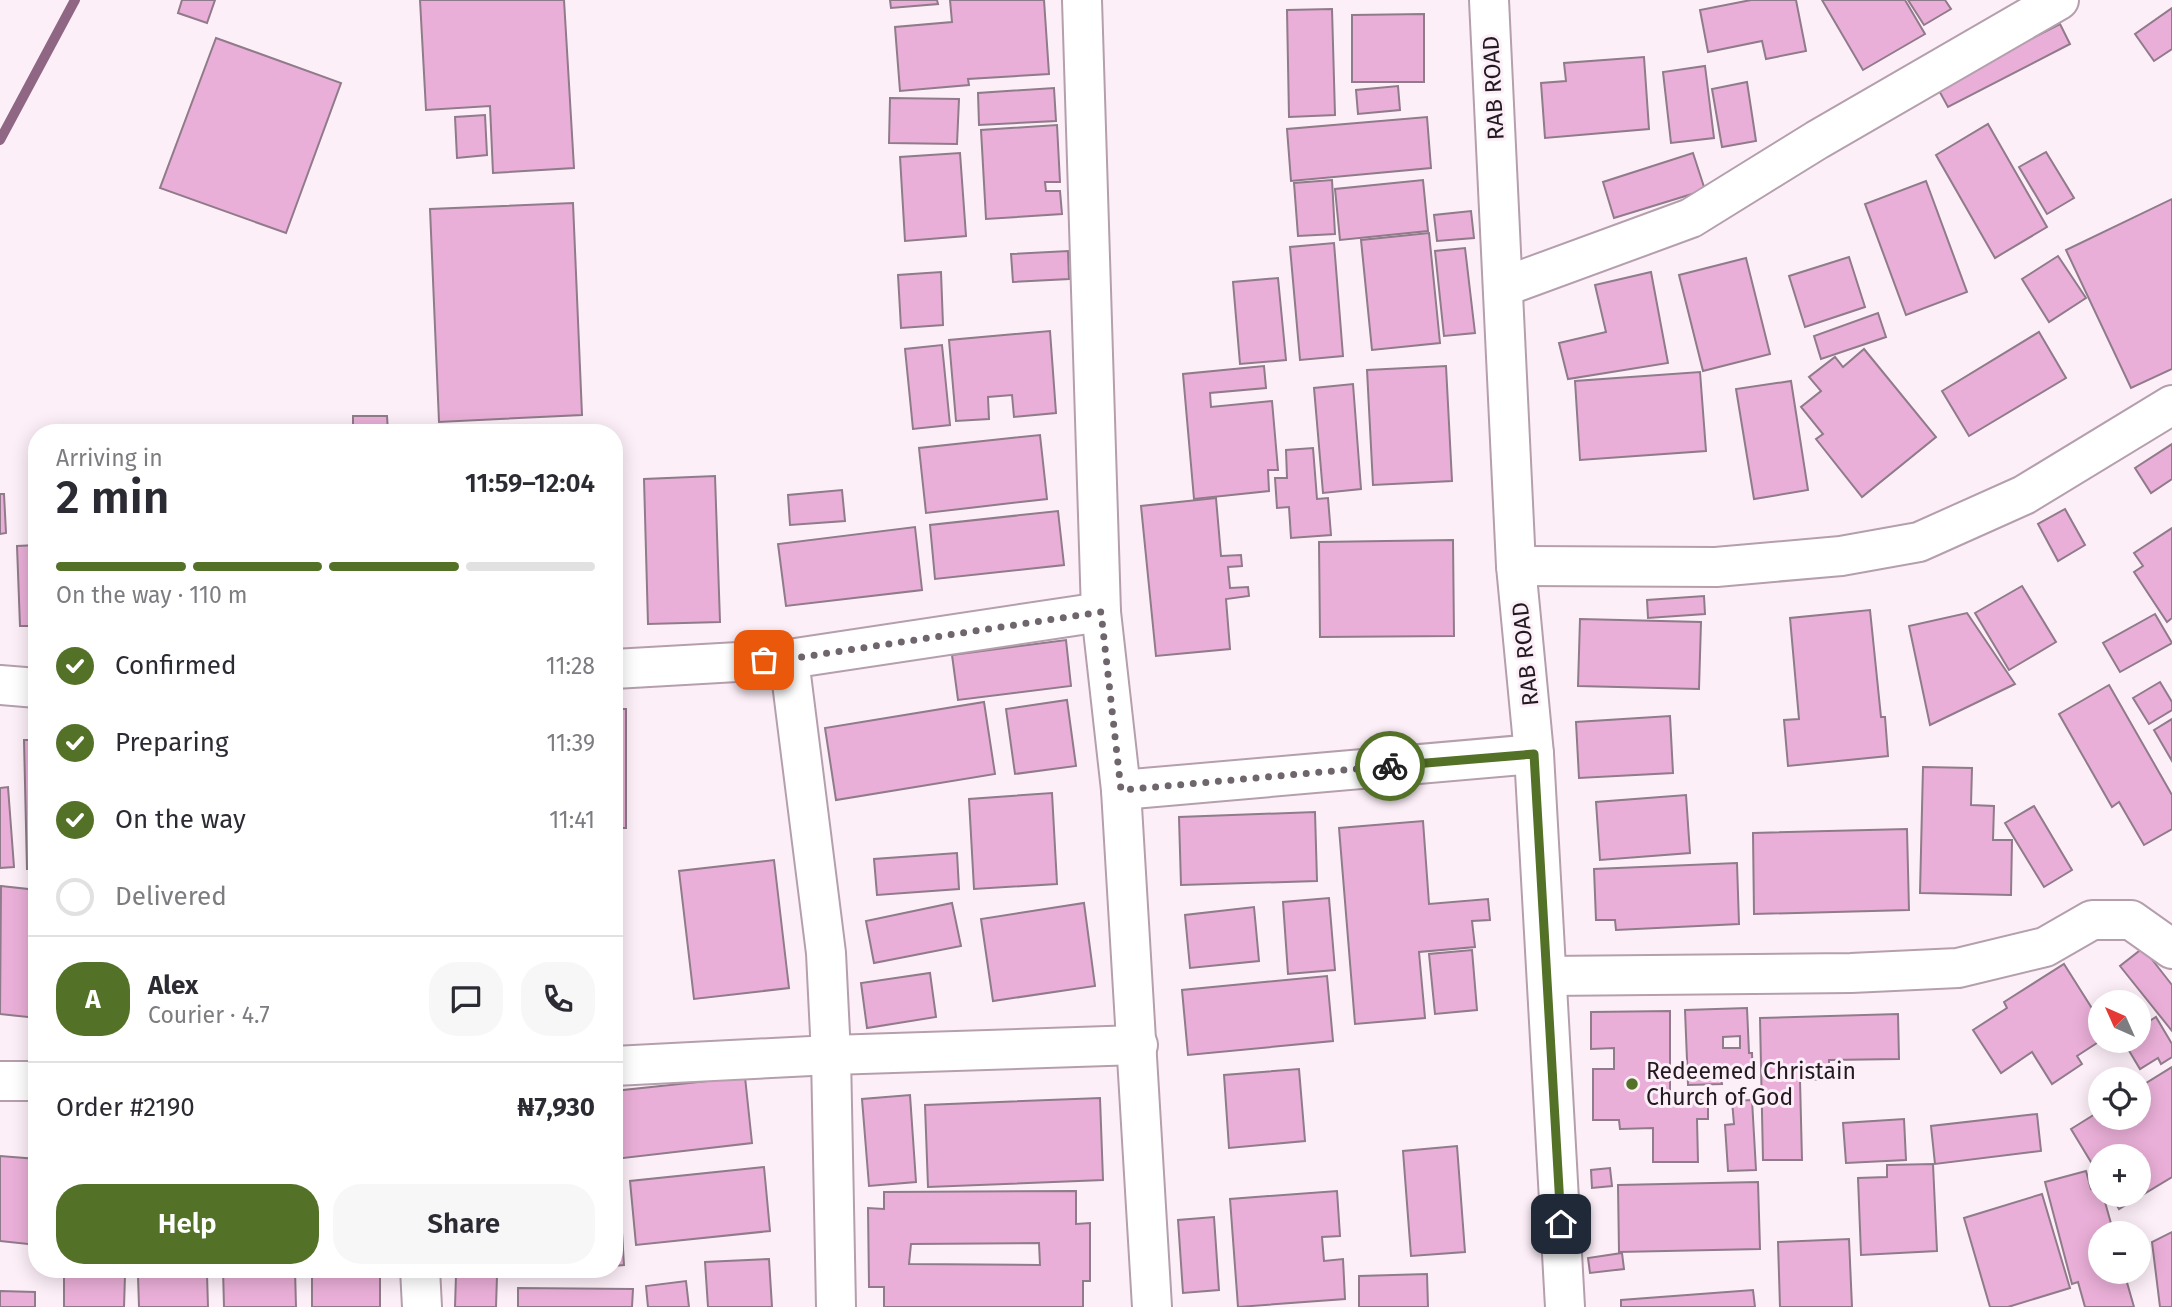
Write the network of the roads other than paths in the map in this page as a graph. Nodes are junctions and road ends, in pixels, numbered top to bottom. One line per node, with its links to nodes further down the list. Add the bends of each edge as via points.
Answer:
1 (1082, 0): 7 (street)
2 (1489, 0): 4 (street, RAB ROAD)
3 (2059, 0): 4 (street, via 1691,218)
4 (1503, 288): 6 (street, RAB ROAD)
5 (2172, 405): 6 (street, via 2024,495 1919,542 1842,556 1716,567)
6 (1516, 566): 12 (street, RAB ROAD)
7 (1101, 612): 8 (street); 13 (street)
8 (789, 659): 9 (street); 17 (street, via 826,953)
9 (623, 668)
10 (0, 685): 11 (street)
11 (28, 687)
12 (1534, 754): 13 (street); 15 (street, RAB ROAD)
13 (1121, 790): 16 (street)
14 (2172, 949): 15 (street, via 2131,920 2092,920 2045,947 1958,968)
15 (1547, 976): 25 (street, RAB ROAD)
16 (1138, 1045): 17 (street); 24 (street)
17 (831, 1055): 18 (street); 23 (street)
18 (623, 1066)
19 (0, 1081): 20 (street)
20 (28, 1081)
21 (420, 1278): 22 (street)
22 (422, 1307)
23 (836, 1307)
24 (1152, 1307)
25 (1565, 1307)

